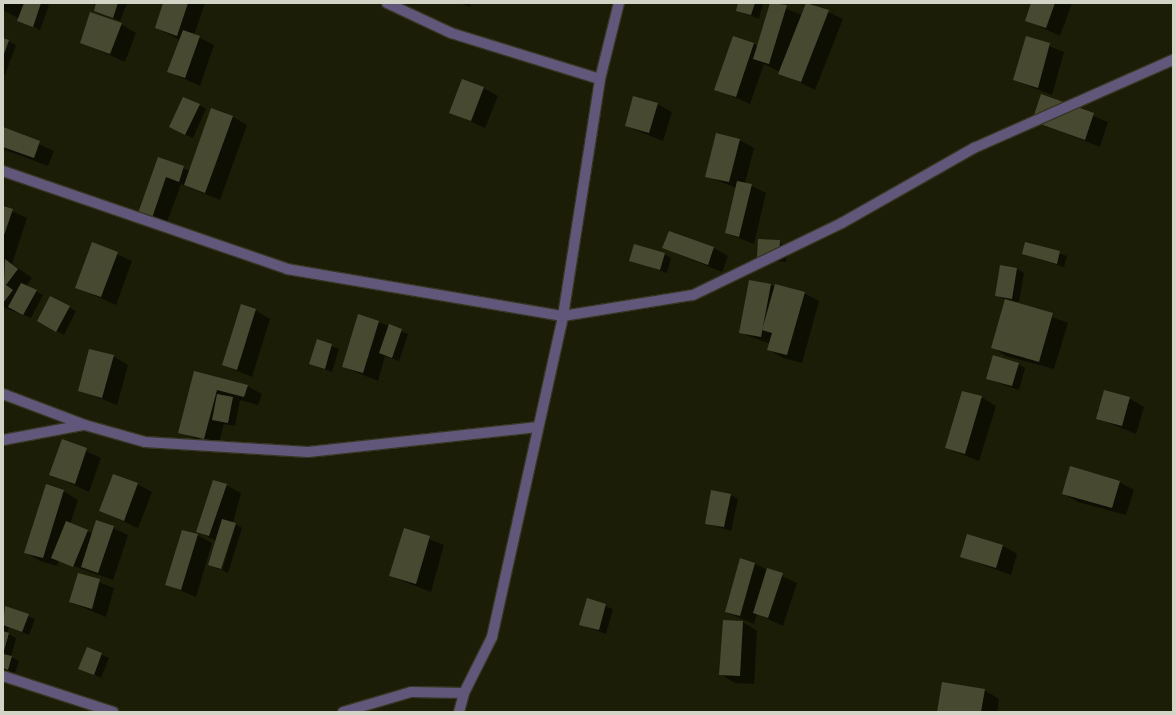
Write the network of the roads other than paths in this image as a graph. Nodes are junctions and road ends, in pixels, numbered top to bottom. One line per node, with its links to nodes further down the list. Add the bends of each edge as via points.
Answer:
1 (387, 3): 4 (street, via 451,33)
2 (619, 3): 4 (street)
3 (1173, 60): 6 (street, via 974,148 842,223 693,295)
4 (600, 79): 6 (street)
5 (3, 171): 6 (street, via 287,270)
6 (563, 316): 9 (street)
7 (3, 394): 8 (street)
8 (85, 425): 9 (street, via 145,442 308,452); 10 (street)
9 (538, 427): 12 (street, via 492,637)
10 (3, 440)
11 (3, 676): 13 (street)
12 (464, 693): 14 (street, via 411,692); 15 (street)
13 (113, 712)
14 (343, 712)
15 (459, 712)

